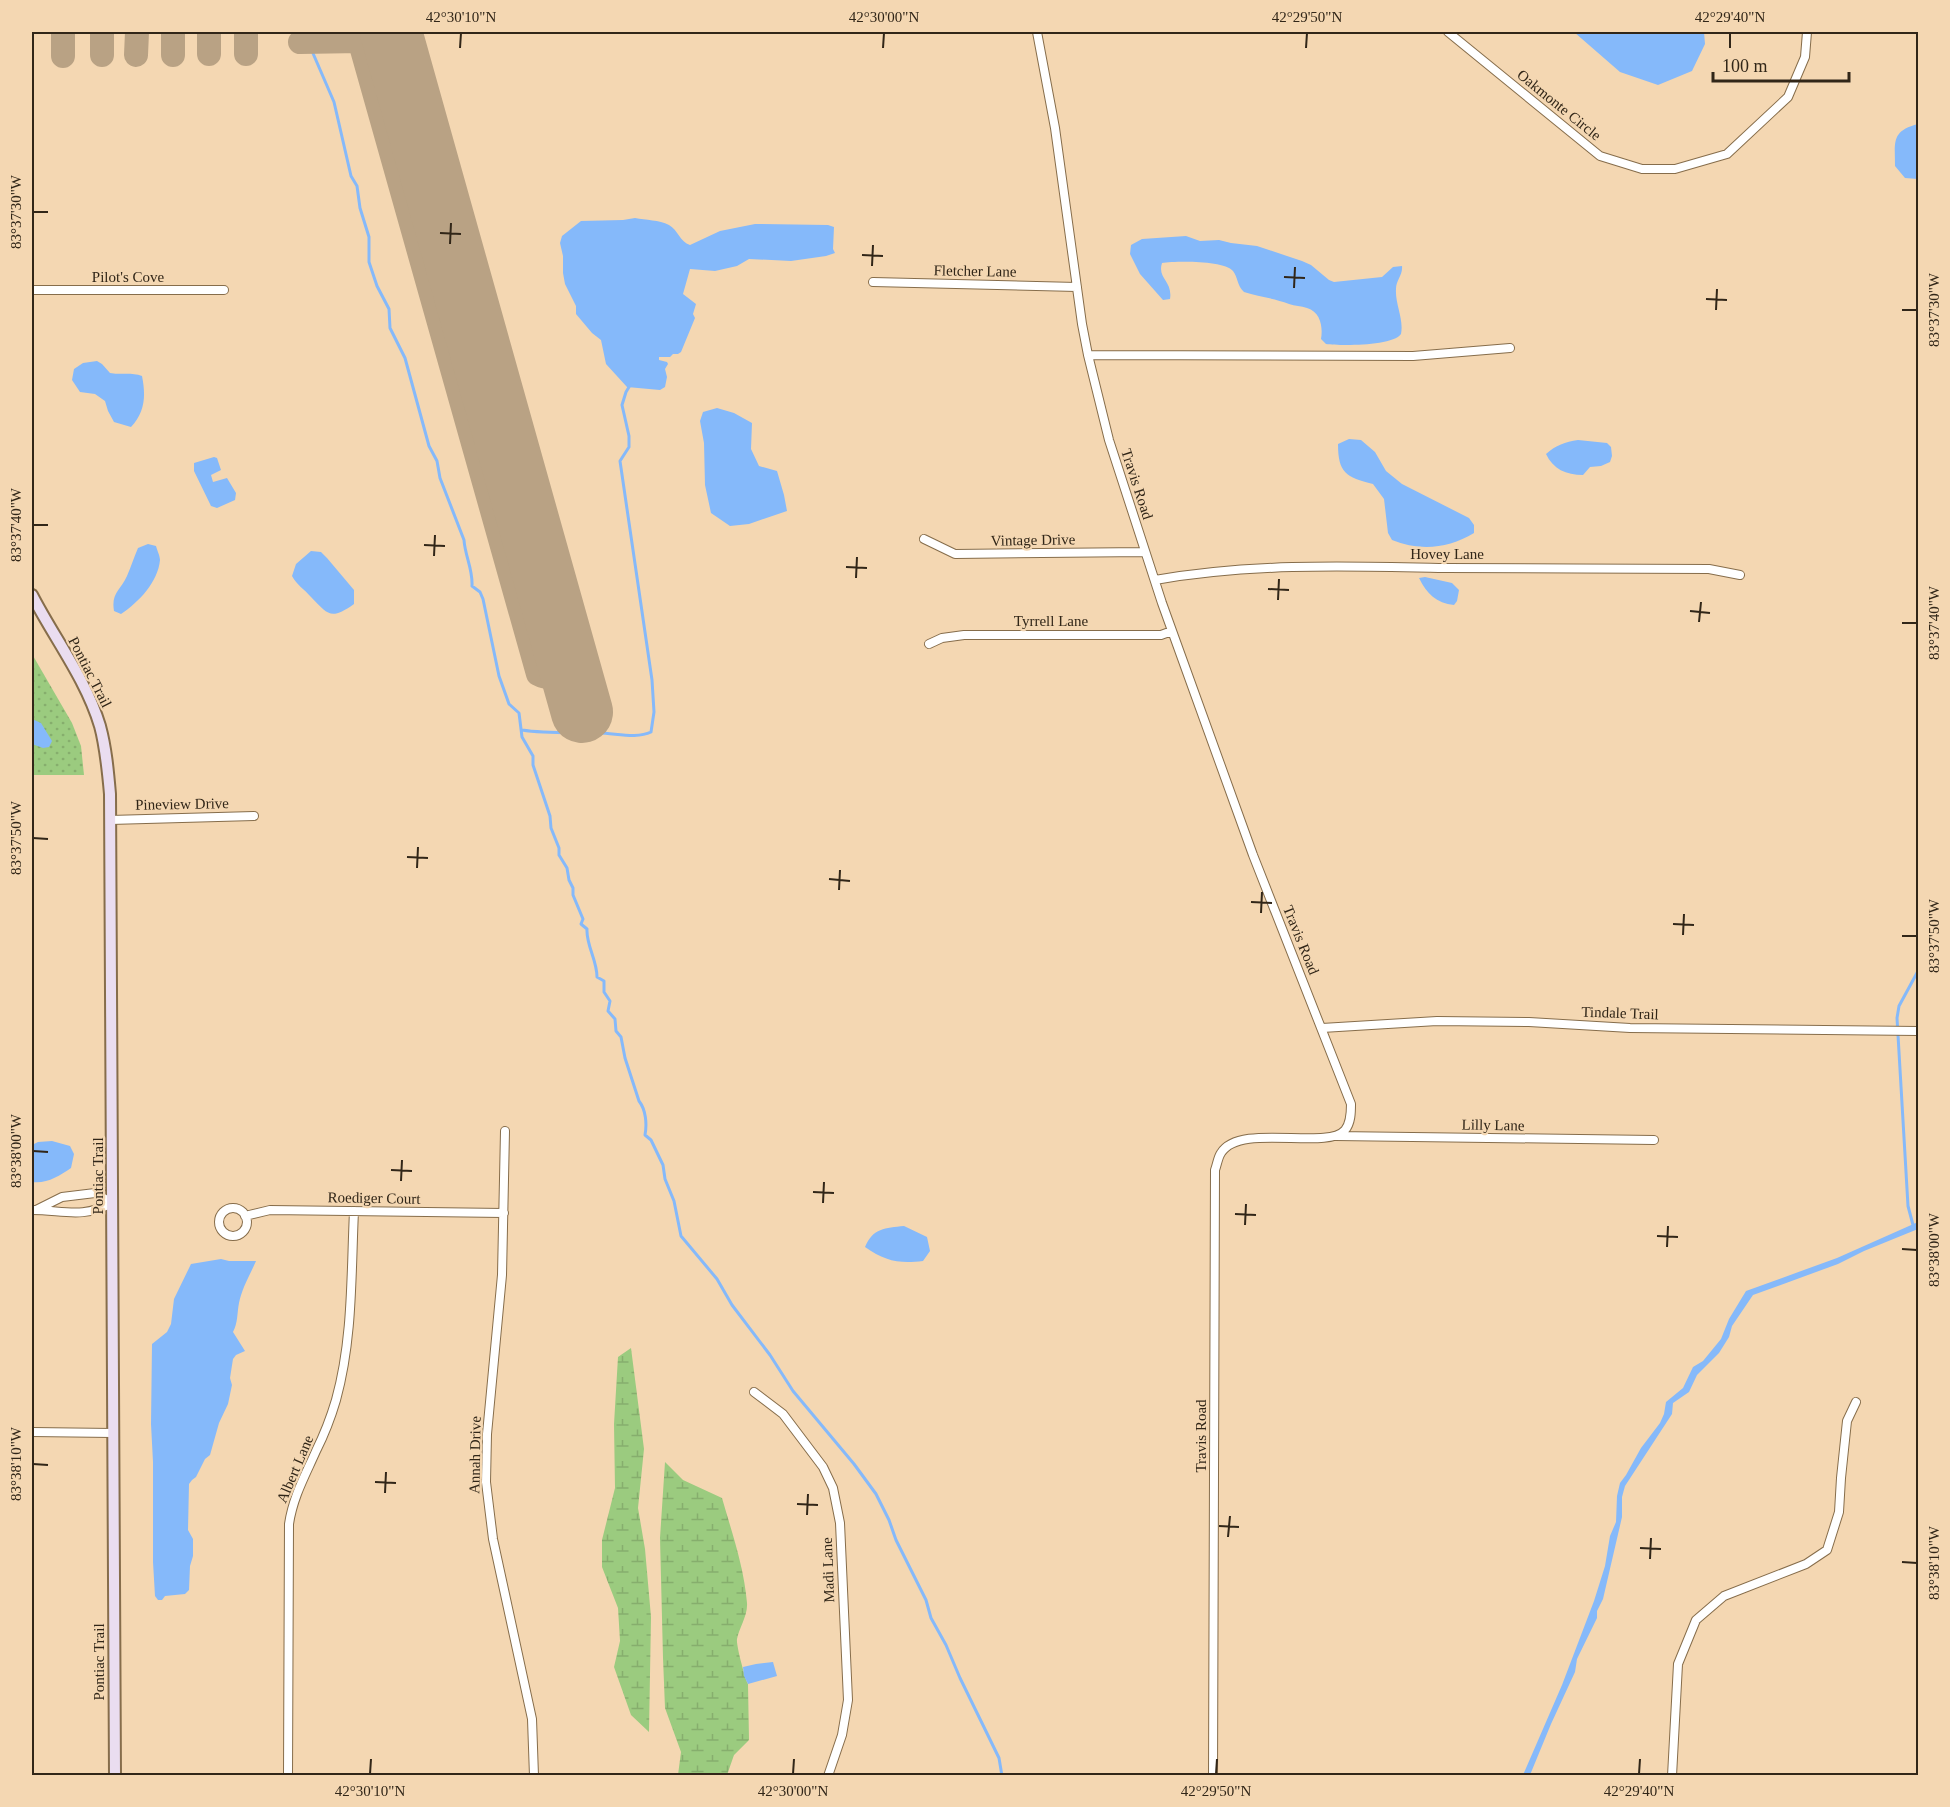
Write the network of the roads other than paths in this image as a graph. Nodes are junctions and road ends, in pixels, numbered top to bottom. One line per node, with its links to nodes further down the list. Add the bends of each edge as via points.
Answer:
1 (1037, 32): 5 (street, Travis Road)
2 (1448, 32): 3 (street, Oakmonte Circle, via 1600,156 1642,169 1675,169 1727,154 1788,97 1805,57)
3 (1807, 32)
4 (873, 282): 5 (street, Fletcher Lane)
5 (1077, 287): 9 (street, Travis Road)
6 (32, 290): 7 (street, Pilot's Cove)
7 (224, 290)
8 (1510, 348): 9 (street, via 1413,356)
9 (1088, 356): 11 (street, Travis Road, via 1109,440)
10 (924, 539): 11 (street, Vintage Drive, via 955,554)
11 (1145, 552): 13 (street, Travis Road)
12 (1740, 575): 13 (street, Hovey Lane, via 1709,568 1328,566 1240,568)
13 (1155, 579): 15 (street, Travis Road)
14 (32, 595): 18 (main road, Pontiac Trail, via 73,666 99,725 108,766)
15 (1172, 631): 16 (street, Tyrrell Lane, via 1161,635 964,635); 19 (street, Travis Road, via 1253,855)
16 (929, 644)
17 (254, 816): 18 (street, Pineview Drive)
18 (110, 820): 24 (main road, Pontiac Trail)
19 (1322, 1028): 20 (street, Tindale Trail, via 1506,1021 1630,1028); 22 (street, Travis Road, via 1351,1104 1346,1129)
20 (1918, 1031)
21 (505, 1131): 27 (street, Annah Drive)
22 (1332, 1136): 23 (street, Lilly Lane); 37 (street, Travis Road, via 1240,1141 1221,1152 1215,1170)
23 (1654, 1140)
24 (112, 1203): 25 (street, via 97,1211 75,1213); 25 (street, via 95,1193 62,1197); 32 (main road, Pontiac Trail)
25 (34, 1210)
26 (354, 1211): 27 (street, Roediger Court); 28 (street, Roediger Court, via 270,1210); 34 (street, Albert Lane, via 348,1329 341,1377 324,1434 296,1495 289,1524)
27 (504, 1214): 35 (street, Annah Drive, via 500,1312 487,1434 487,1489 532,1719)
28 (245, 1216)
29 (754, 1392): 36 (street, Madi Lane, via 783,1414 814,1453 831,1481 837,1504 848,1700 842,1735)
30 (1856, 1402): 38 (street, via 1846,1421 1839,1512 1827,1550 1806,1564 1724,1596 1696,1620 1678,1664)
31 (32, 1432): 32 (street)
32 (113, 1433): 33 (main road, Pontiac Trail)
33 (115, 1776)
34 (288, 1776)
35 (534, 1776)
36 (828, 1776)
37 (1213, 1776)
38 (1672, 1776)

